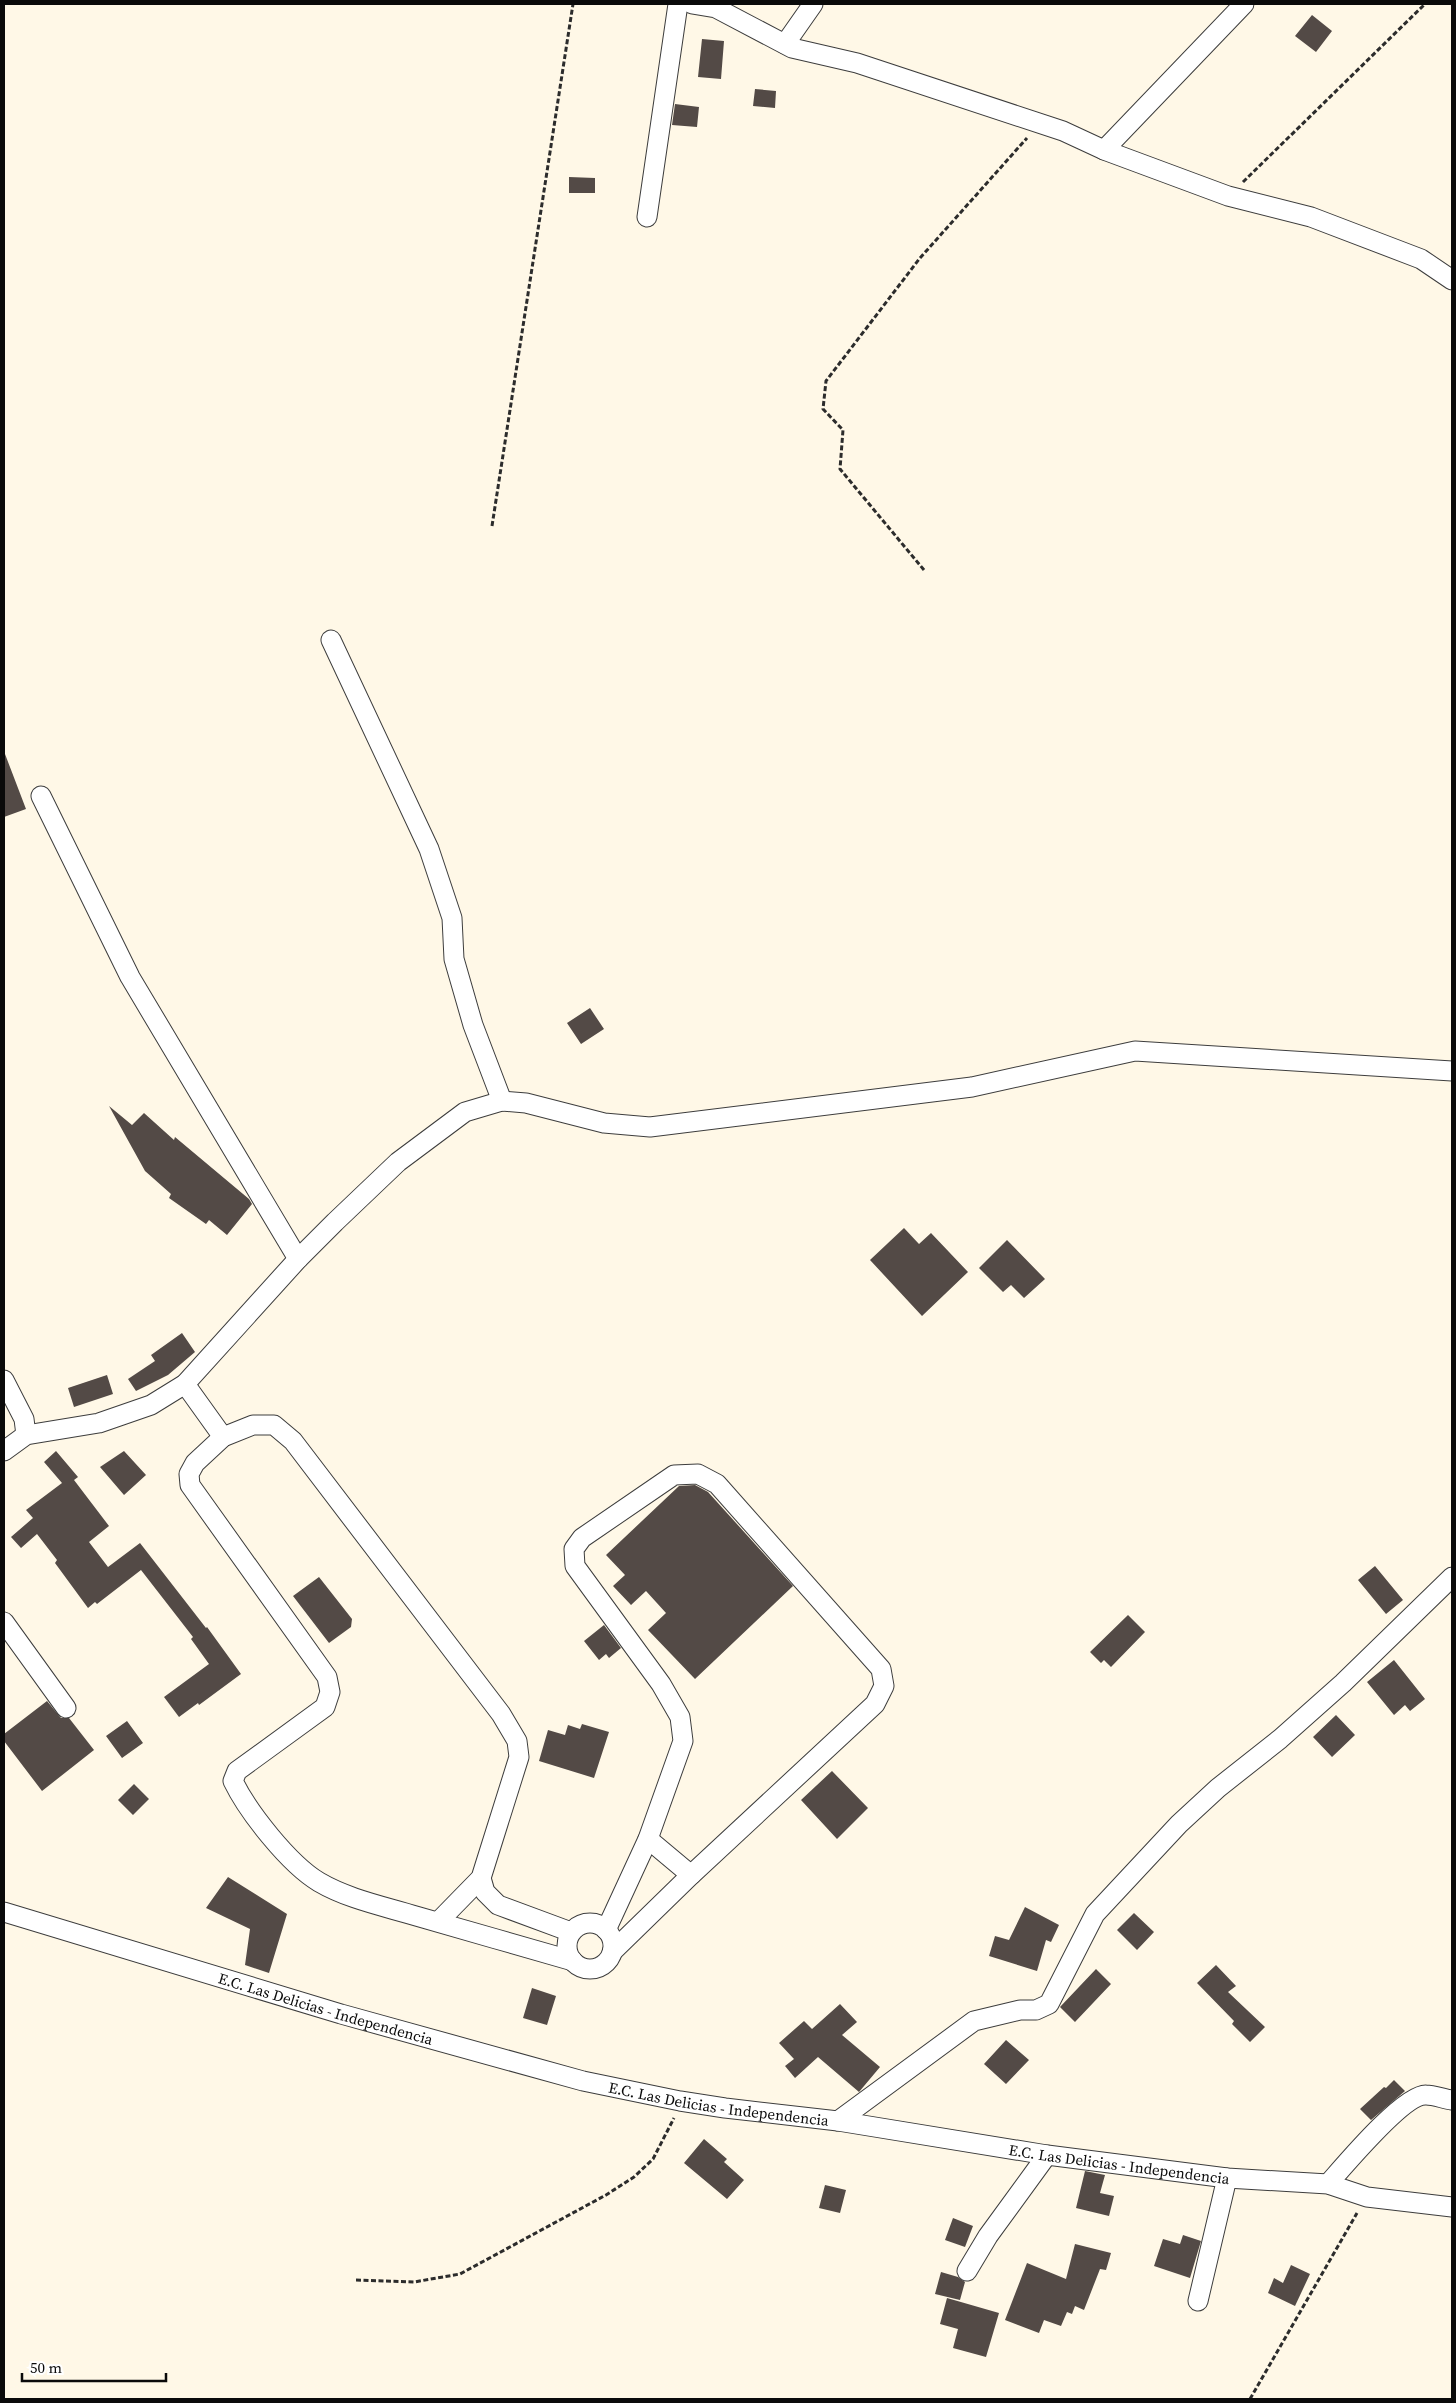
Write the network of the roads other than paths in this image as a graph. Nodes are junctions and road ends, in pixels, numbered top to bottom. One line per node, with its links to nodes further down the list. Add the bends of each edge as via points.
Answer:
1 (678, 4): 7 (street)
2 (692, 4): 5 (street, via 716,8)
3 (813, 4): 5 (street)
4 (1244, 4): 6 (street)
5 (785, 44): 6 (street, via 857,63 1063,131)
6 (1104, 150): 8 (street, via 1228,196 1320,221 1420,259)
7 (648, 217)
8 (1452, 280)
9 (332, 640): 12 (street, via 430,850 452,918 454,959 472,1025)
10 (41, 796): 13 (street, via 130,977)
11 (1452, 1071): 12 (street, via 1135,1050 972,1087 650,1127 604,1123 526,1103)
12 (502, 1101): 13 (street, via 465,1112 398,1162)
13 (298, 1259): 15 (street)
14 (4, 1380): 16 (street, via 24,1419)
15 (185, 1384): 16 (street, via 151,1405 99,1423); 17 (street)
16 (26, 1435): 18 (street)
17 (223, 1436): 24 (street, via 253,1424 274,1425 293,1441 495,1706 517,1741 519,1757); 26 (street, via 195,1463 189,1474 190,1485 328,1677 330,1692 325,1707 238,1771 233,1781 242,1799 288,1855 318,1881 349,1896)
18 (4, 1451)
19 (1452, 1577): 32 (street, via 1343,1683 1218,1788 1166,1838 1095,1914 1049,2004 1036,2010 1020,2010 974,2021)
20 (4, 1622): 21 (street)
21 (66, 1708)
22 (648, 1839): 23 (street); 23 (street, via 683,1742 680,1717 661,1684 575,1566 574,1549 582,1538 674,1475 698,1474 717,1484 882,1669 884,1686 875,1704); 27 (street)
23 (691, 1874): 29 (street)
24 (481, 1878): 26 (street); 28 (street, via 485,1892 498,1905)
25 (4, 1912): 32 (street, E.C. Las Delicias - Independencia, via 341,2014 583,2081 680,2101)
26 (438, 1922): 30 (street)
27 (606, 1930): 28 (street, via 592,1923 577,1926); 29 (street, via 611,1936)
28 (571, 1932): 30 (street, via 567,1947)
29 (612, 1952): 30 (street, via 608,1960 595,1968)
30 (573, 1961)
31 (1452, 2100): 35 (street, via 1425,2094 1410,2100 1370,2137)
32 (838, 2121): 33 (street, E.C. Las Delicias - Independencia)
33 (1046, 2155): 34 (street, E.C. Las Delicias - Independencia); 37 (street)
34 (1227, 2178): 35 (street, E.C. Las Delicias - Independencia); 38 (street)
35 (1328, 2184): 36 (street, E.C. Las Delicias - Independencia, via 1367,2197)
36 (1452, 2207)
37 (967, 2271)
38 (1198, 2301)

